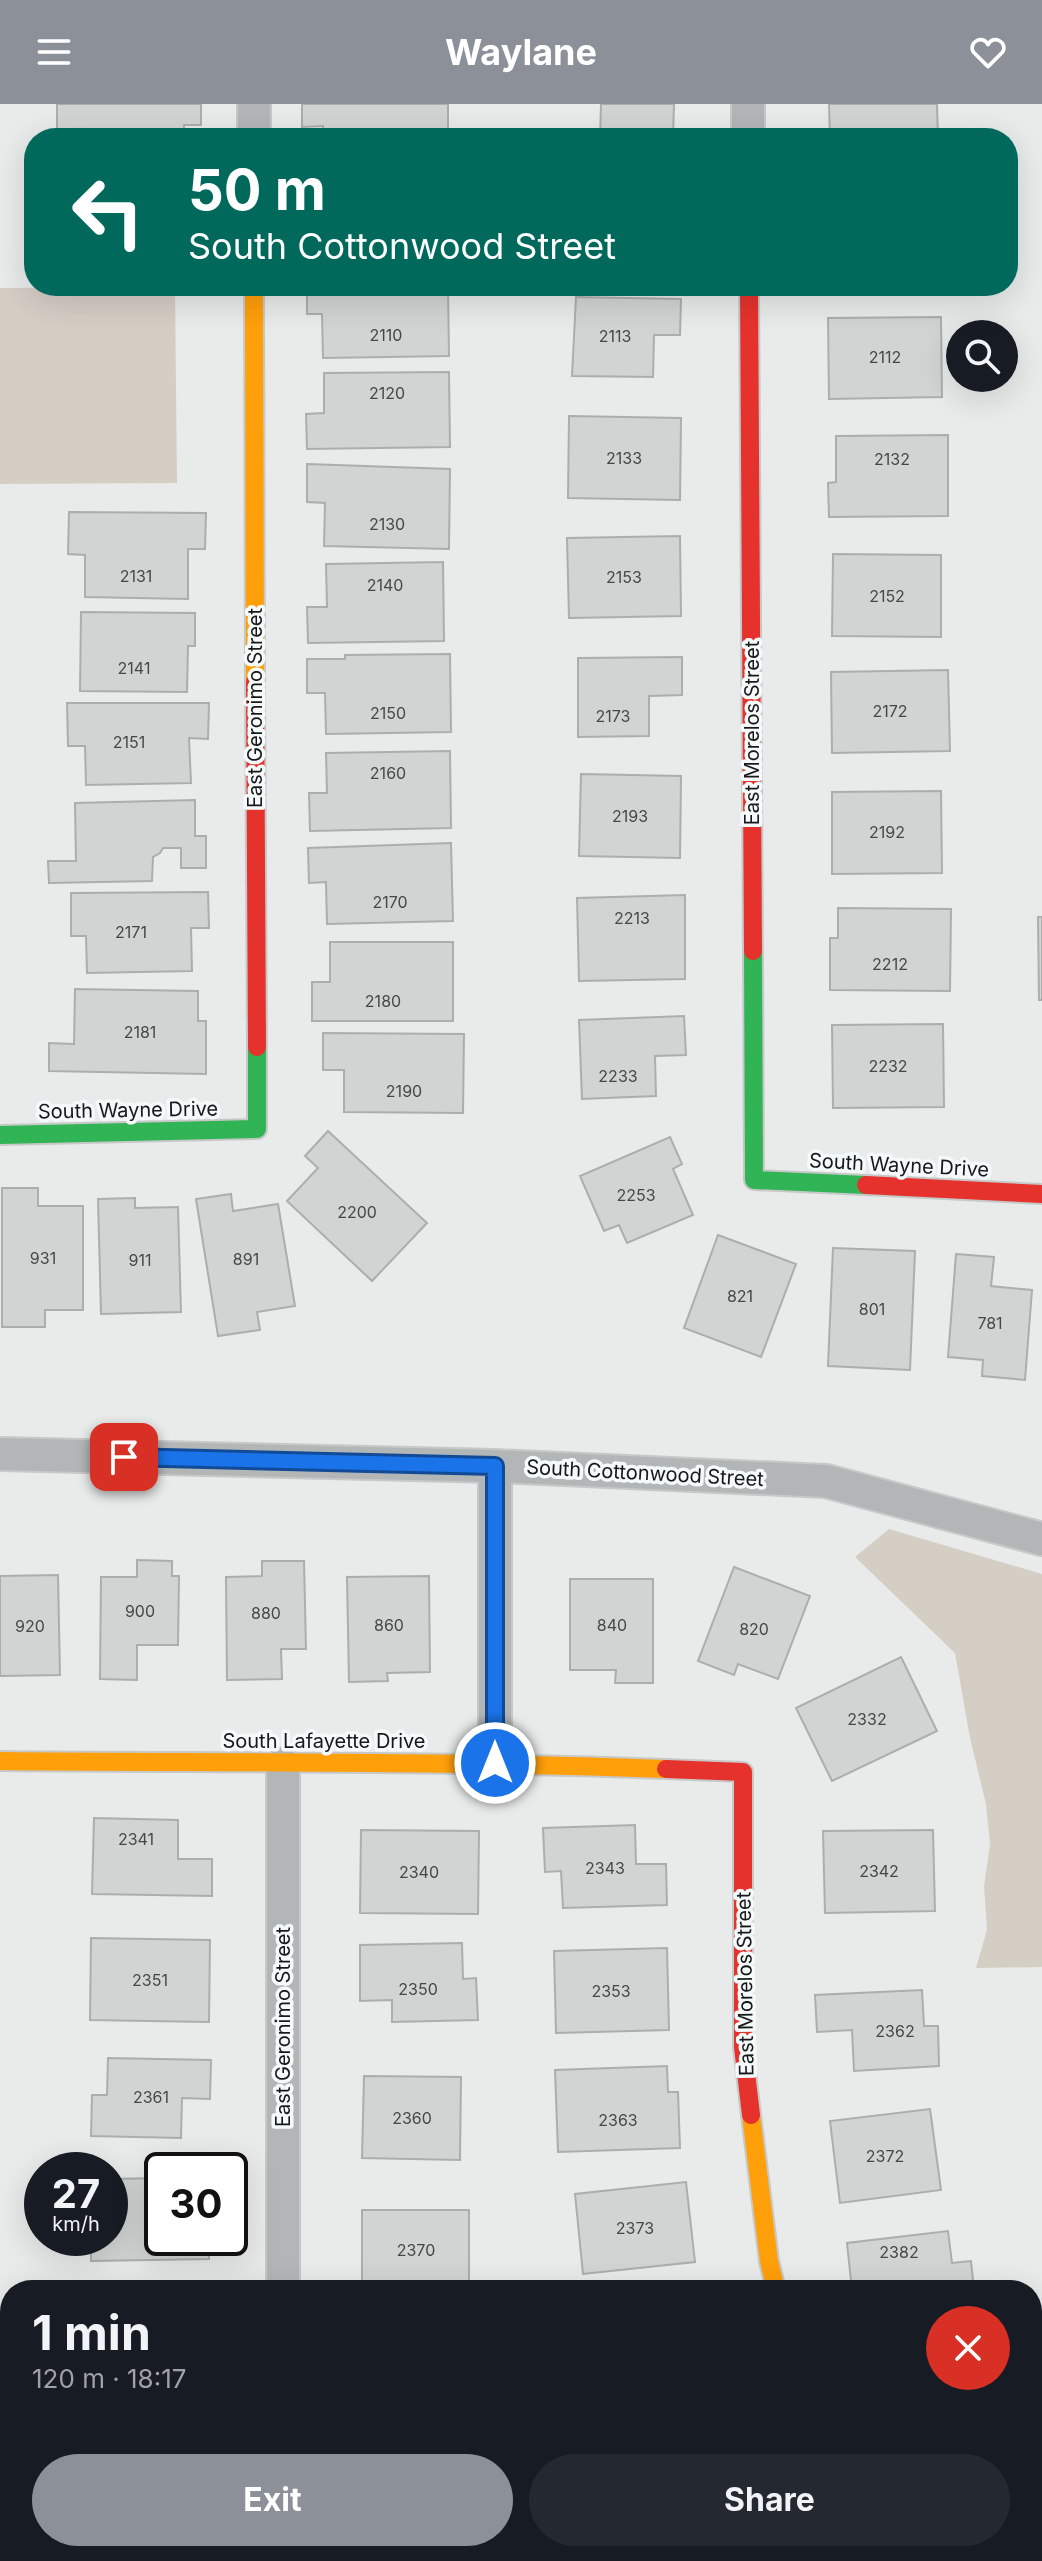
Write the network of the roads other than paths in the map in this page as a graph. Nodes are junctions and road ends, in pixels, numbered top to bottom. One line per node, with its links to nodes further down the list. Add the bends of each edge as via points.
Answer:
1 (254, 104): 3 (street)
2 (748, 104): 4 (street)
3 (254, 128)
4 (748, 128)
5 (254, 296): 7 (street, East Geronimo Street)
6 (749, 296): 9 (street, East Morelos Street)
7 (257, 1129): 8 (street, South Wayne Drive)
8 (0, 1135)
9 (754, 1180): 10 (street, South Wayne Drive)
10 (1042, 1194)
11 (0, 1454): 12 (street, South Cottonwood Street)
12 (495, 1466): 13 (street, South Cottonwood Street, via 826,1481); 15 (street)
13 (1042, 1539)
14 (0, 1761): 16 (street, South Lafayette Drive)
15 (495, 1763): 16 (street, South Lafayette Drive); 17 (street, South Lafayette Drive)
16 (283, 1764): 18 (street, East Geronimo Street)
17 (743, 1772): 19 (street, East Morelos Street, via 743,2047)
18 (283, 2280)
19 (774, 2280)

